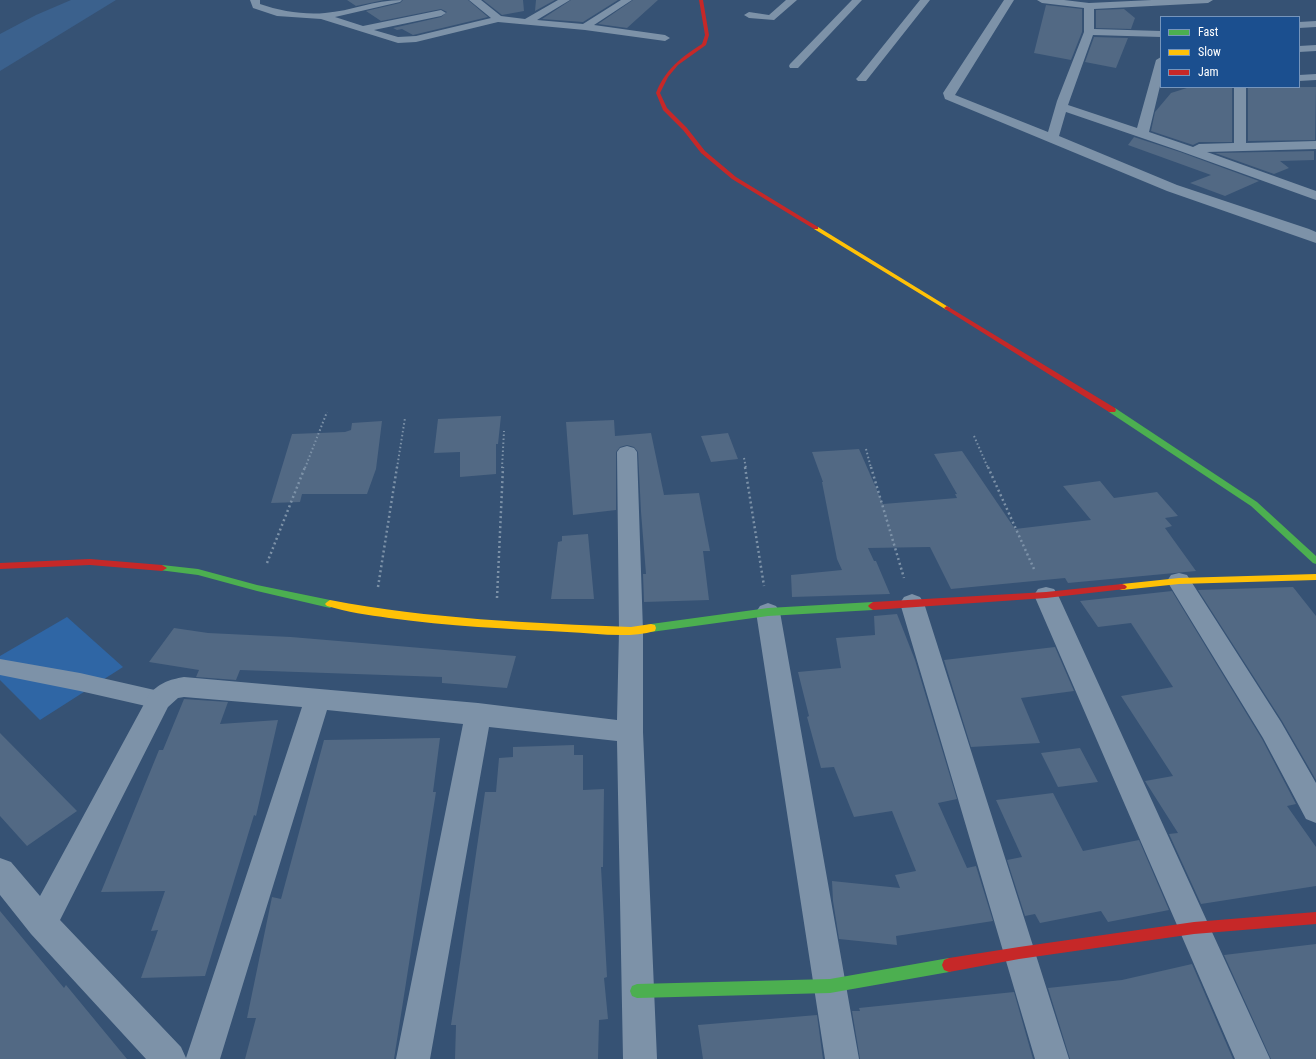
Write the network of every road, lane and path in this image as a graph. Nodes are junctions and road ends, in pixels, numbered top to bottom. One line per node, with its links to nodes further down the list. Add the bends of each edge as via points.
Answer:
1 (397, 0): 19 (street)
2 (474, 0): 15 (street)
3 (492, 0): 15 (street)
4 (565, 0): 22 (street)
5 (626, 0): 26 (street)
6 (701, 0): 56 (street, via 707,35 704,45 687,54 672,67 662,79 658,92 665,109 717,164 734,178 1124,417 1254,504)
7 (792, 0): 18 (street, via 771,18)
8 (857, 0): 34 (street)
9 (925, 0): 37 (street)
10 (1009, 0): 41 (street, via 949,93 949,97)
11 (1042, 0): 17 (street)
12 (1208, 0): 17 (street)
13 (276, 2): 14 (street)
14 (255, 3): 19 (street, via 277,13)
15 (483, 5): 21 (street)
16 (430, 6): 20 (street)
17 (1089, 6): 28 (street)
18 (749, 15)
19 (322, 16): 27 (street)
20 (448, 16): 25 (street); 27 (street)
21 (498, 19): 22 (street); 25 (street)
22 (528, 21): 26 (street)
23 (1316, 24): 24 (street)
24 (1300, 25)
25 (468, 26): 27 (street, via 407,40 391,39)
26 (585, 27): 30 (street)
27 (362, 29)
28 (1089, 32): 29 (street); 39 (street)
29 (1160, 34)
30 (665, 38)
31 (1316, 48): 32 (street)
32 (1300, 50)
33 (1160, 64): 40 (street)
34 (794, 66)
35 (1316, 77): 36 (street)
36 (1300, 78)
37 (862, 79)
38 (1240, 88): 43 (street)
39 (1062, 107): 40 (street); 41 (street)
40 (1142, 134): 44 (street)
41 (1052, 138): 48 (street, via 1172,188)
42 (1316, 145): 43 (street)
43 (1240, 147): 44 (street)
44 (1185, 148): 46 (street)
45 (1316, 184): 46 (street)
46 (1288, 185): 47 (street)
47 (1316, 196)
48 (1312, 234)
49 (327, 412): 60 (path)
50 (405, 418): 64 (path)
51 (504, 431): 65 (path)
52 (974, 436): 61 (path)
53 (866, 449): 62 (path)
54 (627, 452): 66 (street)
55 (744, 458): 63 (path)
56 (1316, 561)
57 (0, 566): 60 (street, via 90,562 140,565 198,572)
58 (1316, 577): 59 (street)
59 (1179, 581): 61 (street); 72 (street, via 1272,730)
60 (257, 588): 64 (street)
61 (1046, 595): 62 (street); 76 (street)
62 (912, 603): 63 (street); 77 (street)
63 (768, 612): 66 (street); 78 (street)
64 (374, 613): 65 (street)
65 (496, 624): 66 (street)
66 (631, 631): 71 (street)
67 (0, 667): 69 (lane)
68 (318, 698): 69 (street, via 184,687 170,690); 70 (street); 81 (street)
69 (160, 700): 75 (street)
70 (478, 714): 71 (street); 82 (street)
71 (630, 732): 79 (street)
72 (1316, 810)
73 (0, 872): 75 (street)
74 (1316, 918): 76 (street)
75 (42, 923): 80 (street)
76 (1194, 928): 77 (street); 86 (street)
77 (1019, 953): 78 (street); 85 (street)
78 (830, 986): 79 (street); 84 (street)
79 (637, 991): 83 (street)
80 (168, 1059)
81 (203, 1059)
82 (413, 1059)
83 (640, 1059)
84 (842, 1059)
85 (1052, 1059)
86 (1253, 1059)

